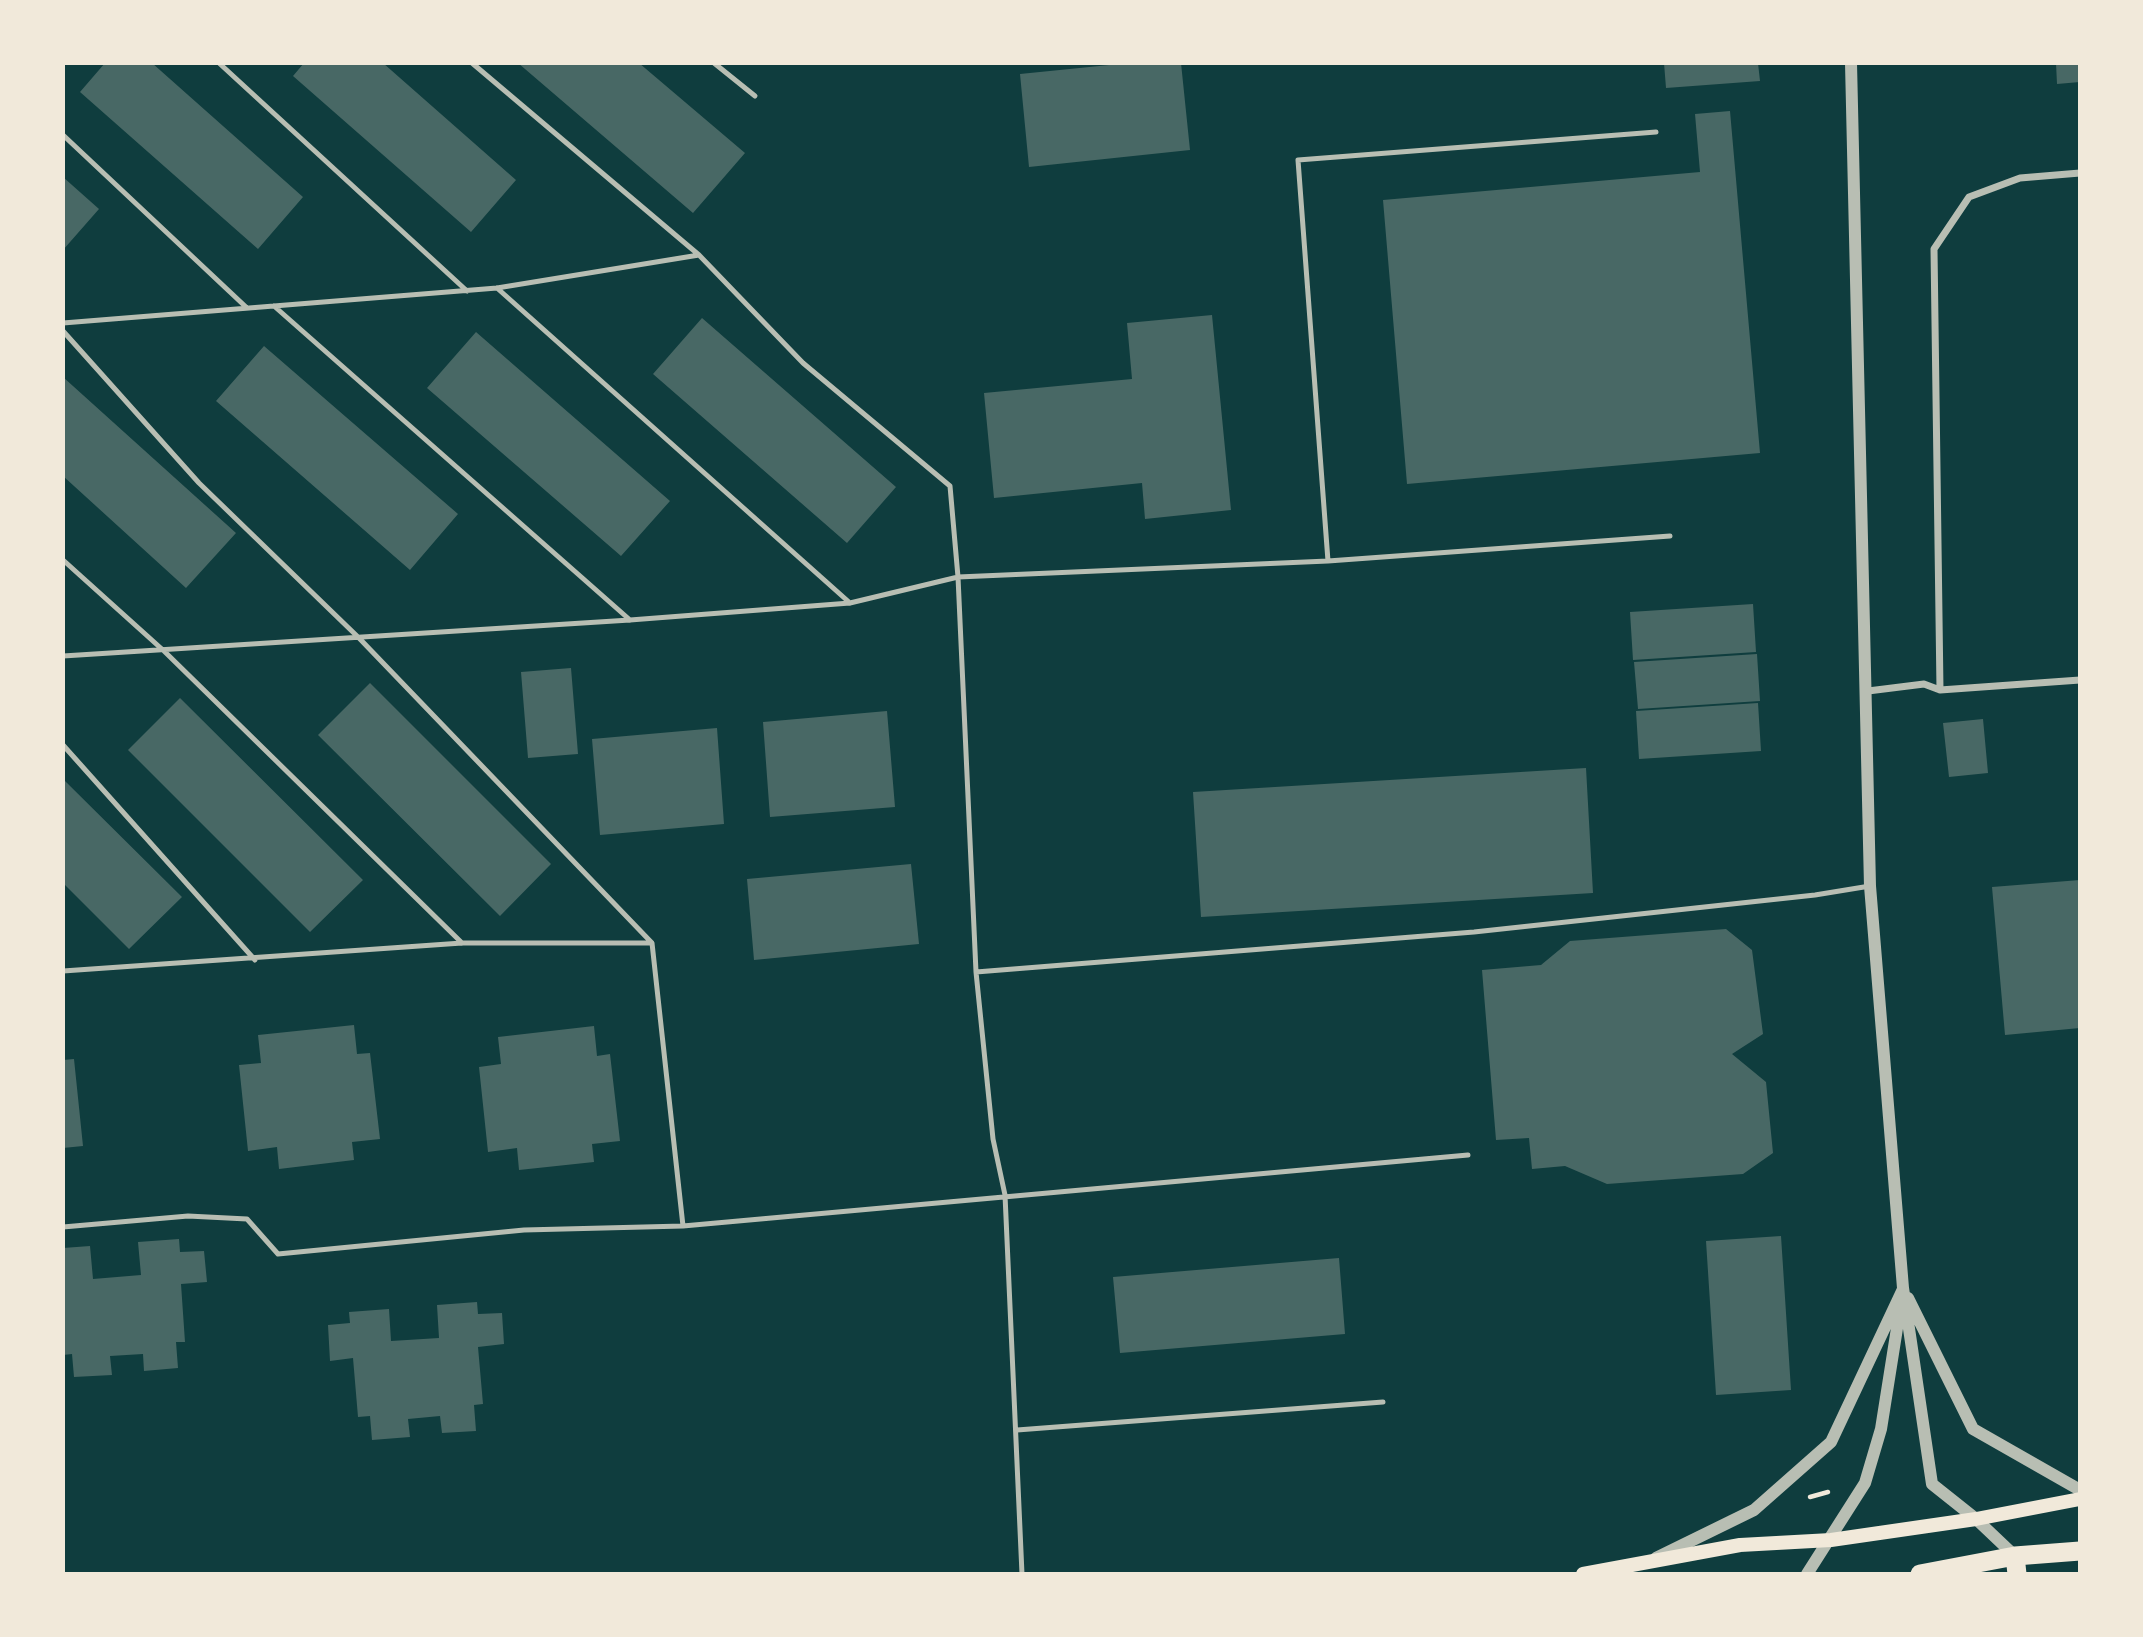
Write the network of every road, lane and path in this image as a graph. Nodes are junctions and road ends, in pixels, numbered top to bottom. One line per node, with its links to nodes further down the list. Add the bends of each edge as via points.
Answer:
1 (219, 63): 11 (lane)
2 (472, 63): 9 (lane)
3 (714, 63): 5 (lane)
4 (1851, 63): 27 (street)
5 (755, 96)
6 (1656, 132): 18 (lane, via 1298,160)
7 (63, 135): 13 (lane)
8 (2080, 173): 26 (street, via 2020,178 1969,197 1934,249)
9 (699, 255): 10 (lane); 19 (lane, via 803,363 950,485)
10 (497, 288): 11 (lane); 20 (lane)
11 (467, 291): 12 (lane)
12 (274, 306): 13 (lane); 21 (lane)
13 (247, 308): 14 (lane)
14 (63, 323)
15 (63, 331): 22 (lane, via 199,483)
16 (1670, 536): 18 (lane)
17 (63, 559): 23 (lane)
18 (1328, 561): 19 (lane)
19 (958, 577): 20 (lane); 34 (lane)
20 (850, 603): 21 (lane)
21 (630, 620): 22 (lane)
22 (359, 638): 23 (lane); 31 (lane)
23 (164, 651): 24 (lane); 30 (lane)
24 (63, 656)
25 (2080, 680): 26 (street)
26 (1940, 690): 27 (street, via 1924,684)
27 (1868, 691): 29 (street)
28 (63, 745): 32 (lane)
29 (1870, 886): 34 (lane, via 1474,932); 39 (street)
30 (462, 943): 31 (lane); 32 (lane)
31 (652, 943): 37 (lane)
32 (255, 960): 33 (lane)
33 (63, 971)
34 (976, 972): 36 (lane, via 993,1139)
35 (1468, 1155): 36 (lane)
36 (1005, 1195): 37 (lane); 41 (lane)
37 (683, 1226): 38 (lane, via 524,1230 278,1254 247,1219 188,1216)
38 (63, 1227)
39 (1903, 1288): 42 (street, via 1973,1429); 44 (street, via 1932,1484); 45 (street, via 1881,1429 1865,1483); 48 (street, via 1832,1442 1754,1510)
40 (1383, 1402): 41 (lane)
41 (1017, 1430): 49 (lane)
42 (2080, 1490)
43 (2080, 1499): 44 (main road)
44 (1976, 1519): 45 (main road); 47 (street)
45 (1831, 1540): 48 (main road, via 1740,1545); 51 (street)
46 (2080, 1551): 47 (highway)
47 (2016, 1565): 52 (highway)
48 (1640, 1566): 50 (main road)
49 (1022, 1574)
50 (1583, 1574)
51 (1807, 1574)
52 (1920, 1574)

